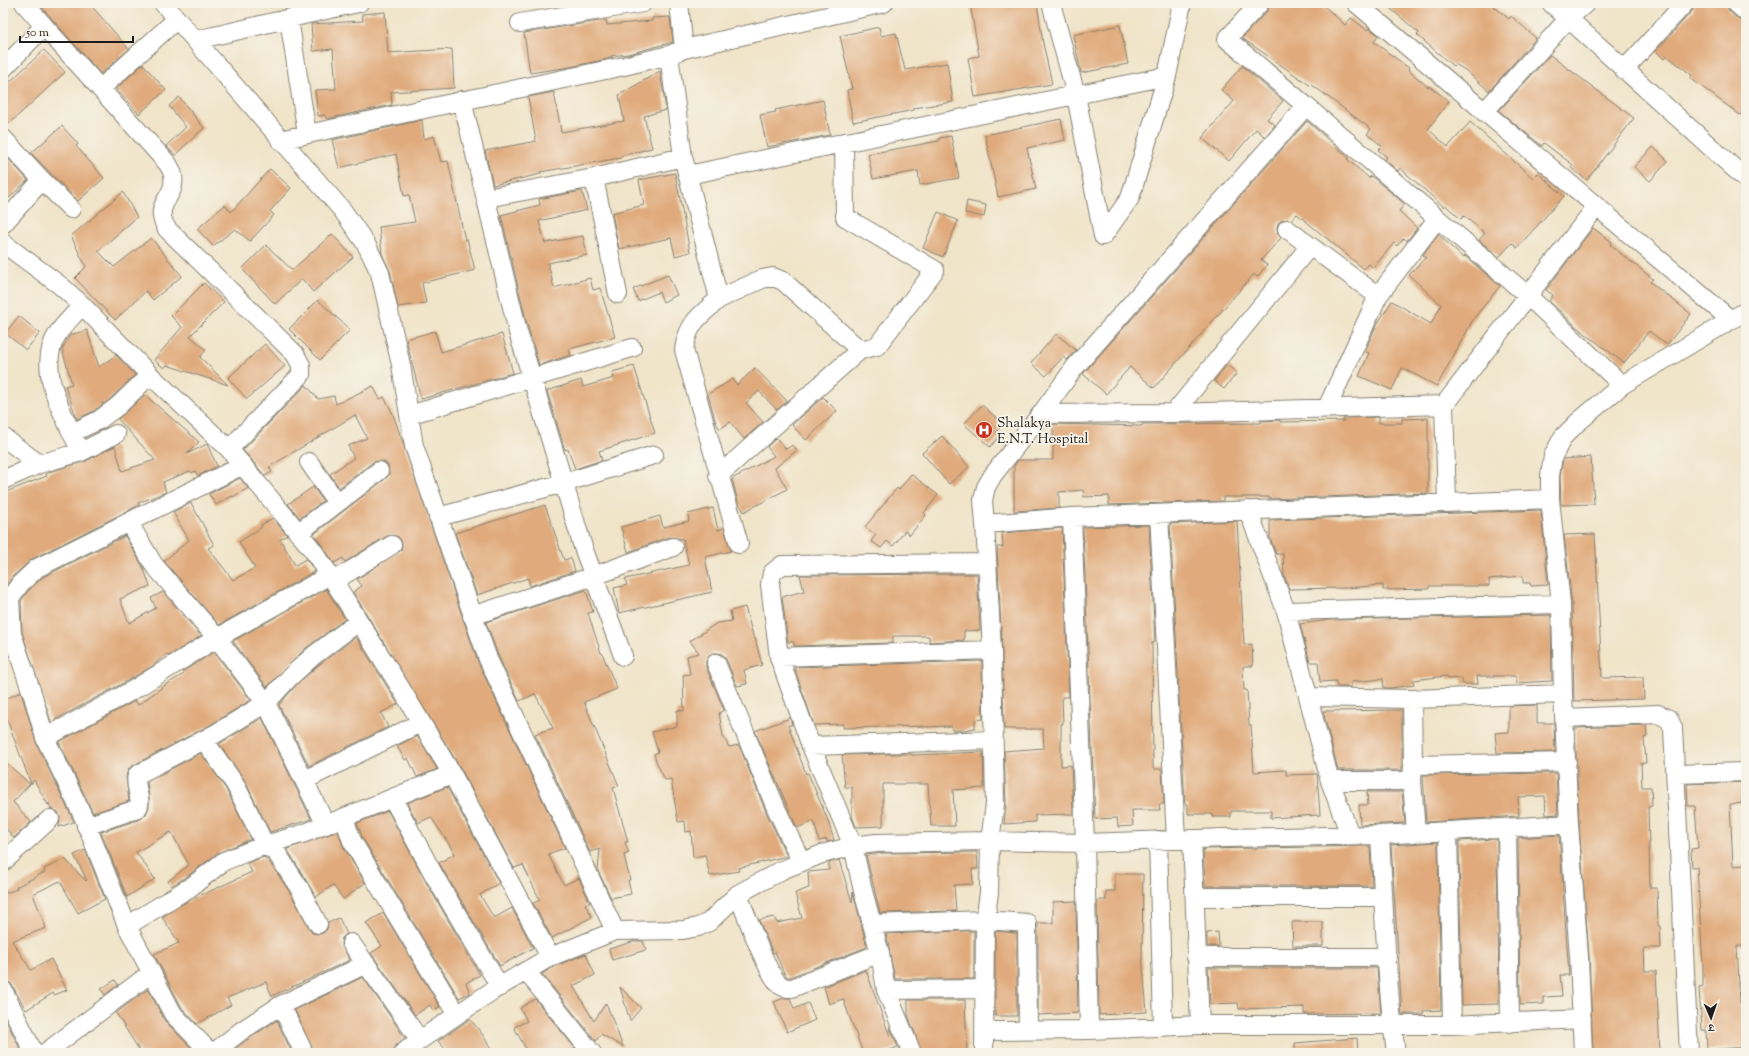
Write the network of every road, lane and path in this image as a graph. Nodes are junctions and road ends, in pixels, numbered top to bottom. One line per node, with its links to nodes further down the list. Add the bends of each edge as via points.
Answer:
1 (24, 3): 23 (street)
2 (163, 3): 19 (street)
3 (359, 3): 15 (street)
4 (643, 3): 16 (street)
5 (680, 3): 25 (street)
6 (884, 3): 17 (street)
7 (1051, 3): 30 (street)
8 (1180, 3): 28 (street)
9 (1260, 3): 32 (street, via 1227,39)
10 (1356, 3): 33 (street)
11 (1551, 3): 21 (street)
12 (1586, 3): 21 (street)
13 (1685, 3): 27 (street)
14 (1736, 3): 18 (street)
15 (313, 6): 20 (street)
16 (563, 10): 22 (street)
17 (826, 10): 25 (street)
18 (1746, 12)
19 (177, 19): 24 (street); 29 (street)
20 (289, 19): 24 (street); 34 (street)
21 (1568, 19): 27 (street); 33 (street)
22 (520, 23)
23 (44, 26): 26 (street); 29 (street)
24 (196, 40): 36 (street)
25 (676, 52): 31 (street); 38 (street)
26 (3, 69)
27 (1624, 70): 41 (street)
28 (1167, 76): 30 (street); 30 (street, via 1130,198 1103,236)
29 (100, 89): 70 (street, via 168,164 173,176 172,185 162,207 161,219 167,229 295,354 301,365 301,375)
30 (1076, 95): 37 (street)
31 (462, 100): 34 (street); 43 (street)
32 (1306, 106): 46 (street); 65 (street, via 1075,367)
33 (1484, 112): 44 (street)
34 (307, 134): 36 (street)
35 (3, 138): 42 (street)
36 (280, 140): 66 (street, via 343,211 366,244 380,273 401,365)
37 (844, 142): 39 (street); 58 (street, via 845,217 935,270 877,346)
38 (683, 157): 39 (street); 40 (street)
39 (688, 175): 54 (street)
40 (594, 178): 43 (street); 51 (street)
41 (1746, 179)
42 (42, 180): 45 (street); 47 (street)
43 (486, 198): 60 (street, via 518,332)
44 (1596, 207): 52 (street); 56 (street)
45 (71, 209)
46 (1437, 219): 52 (street); 53 (street)
47 (3, 224)
48 (1287, 229): 50 (street)
49 (3, 243): 55 (street)
50 (1310, 246): 53 (street); 64 (street)
51 (618, 294)
52 (1527, 295): 61 (street); 62 (street)
53 (1378, 296): 63 (street)
54 (719, 299): 58 (street, via 762,279 773,277 783,281); 77 (street, via 691,325 686,335 684,350)
55 (82, 305): 59 (street); 67 (street, via 58,334 48,366 51,384)
56 (1739, 315): 61 (street)
57 (632, 348): 60 (street)
58 (860, 350): 77 (street)
59 (150, 375): 67 (street, via 118,406 99,420); 70 (street)
60 (532, 378): 66 (street); 79 (street)
61 (1622, 385): 80 (street, via 1563,437 1553,456)
62 (1444, 405): 63 (street); 81 (street)
63 (1328, 408): 64 (street)
64 (1174, 413): 65 (street)
65 (1042, 414): 88 (street, via 986,487 983,500)
66 (409, 415): 85 (street, via 414,446)
67 (72, 433): 71 (street)
68 (116, 434): 71 (street)
69 (3, 437): 74 (street)
70 (229, 449): 75 (street)
71 (81, 452): 74 (street)
72 (654, 455): 79 (street)
73 (309, 462): 82 (street)
74 (39, 464): 78 (street)
75 (243, 465): 87 (street); 89 (street)
76 (379, 471): 82 (street)
77 (718, 476): 91 (street)
78 (3, 480)
79 (564, 482): 85 (street); 94 (street)
80 (1550, 499): 81 (street); 96 (street)
81 (1447, 502): 83 (street)
82 (337, 503): 89 (street)
83 (1248, 510): 84 (street); 97 (street)
84 (1159, 514): 86 (street); 133 (street)
85 (438, 517): 98 (street)
86 (1072, 517): 88 (street); 136 (street)
87 (129, 523): 100 (street, via 154,565); 111 (street, via 37,568 10,598 12,634)
88 (985, 524): 93 (street)
89 (298, 533): 95 (street)
90 (392, 544): 95 (street)
91 (739, 544)
92 (673, 548): 94 (street)
93 (987, 563): 101 (street); 103 (street, via 782,565 772,573 770,585)
94 (594, 576): 98 (street); 102 (street)
95 (332, 578): 99 (street); 100 (street)
96 (1561, 604): 97 (street); 105 (street)
97 (1286, 611): 106 (street)
98 (472, 616): 148 (street, via 488,659)
99 (358, 622): 108 (street, via 313,656); 110 (street)
100 (217, 638): 108 (street); 111 (street, via 133,690)
101 (992, 650): 103 (street); 113 (street)
102 (623, 656)
103 (779, 658): 114 (street)
104 (716, 663): 140 (street, via 776,808)
105 (1563, 694): 107 (street); 109 (street)
106 (1310, 697): 107 (street); 121 (street)
107 (1412, 699): 117 (street)
108 (266, 703): 112 (street); 120 (street)
109 (1565, 718): 115 (street); 119 (street, via 1658,714 1669,720 1673,728)
110 (420, 723): 118 (street); 120 (street)
111 (45, 738): 127 (street)
112 (204, 740): 127 (street, via 137,775 135,784 140,802 137,809); 137 (street, via 235,784)
113 (994, 740): 114 (street); 135 (street, via 995,804)
114 (811, 746): 138 (street)
115 (1567, 762): 117 (street); 125 (street)
116 (1746, 772): 119 (street)
117 (1413, 773): 121 (street); 130 (street)
118 (452, 774): 122 (street); 151 (street)
119 (1676, 774): 183 (street)
120 (305, 780): 126 (street)
121 (1330, 781): 131 (street)
122 (393, 799): 123 (street); 157 (street)
123 (344, 818): 126 (street); 162 (street, via 352,841)
124 (50, 819): 139 (street)
125 (1569, 824): 128 (street); 163 (street)
126 (326, 825): 137 (street)
127 (86, 826): 147 (street)
128 (1507, 828): 129 (street); 164 (street)
129 (1448, 831): 130 (street); 167 (street)
130 (1416, 833): 132 (street)
131 (1350, 834): 132 (street); 133 (street)
132 (1380, 835): 143 (street)
133 (1184, 839): 134 (street); 142 (street)
134 (1158, 840): 136 (street); 168 (street)
135 (990, 841): 136 (street); 138 (street, via 876,843); 144 (street, via 989,892)
136 (1085, 843): 170 (street)
137 (265, 845): 145 (street, via 276,852 300,889); 147 (street, via 224,861 192,886)
138 (853, 846): 140 (street); 146 (street)
139 (5, 856)
140 (801, 861): 141 (street)
141 (735, 897): 148 (street, via 709,922 698,927 683,930); 150 (street, via 766,962 776,980 785,988 792,988)
142 (1195, 897): 143 (street); 152 (street)
143 (1383, 897): 153 (street)
144 (985, 920): 146 (street); 158 (street); 169 (street, via 1027,923)
145 (318, 924)
146 (873, 924): 150 (street)
147 (127, 926): 156 (street)
148 (615, 931): 151 (street)
149 (351, 943): 154 (street)
150 (880, 953): 160 (street)
151 (550, 957): 155 (street)
152 (1196, 957): 153 (street); 166 (street)
153 (1387, 957): 165 (street)
154 (366, 964): 161 (street); 172 (street)
155 (526, 971): 157 (street); 178 (street)
156 (151, 973): 174 (street); 175 (street, via 172,1014)
157 (500, 987): 162 (street)
158 (985, 989): 160 (street); 171 (street)
159 (3, 990): 173 (street)
160 (886, 990): 179 (street)
161 (282, 1005): 175 (street); 176 (street)
162 (457, 1014): 172 (street)
163 (1582, 1019): 164 (street); 182 (street)
164 (1510, 1023): 167 (street)
165 (1392, 1024): 166 (street); 167 (street); 181 (street)
166 (1200, 1025): 168 (street)
167 (1452, 1025)
168 (1163, 1026): 170 (street)
169 (1028, 1030): 170 (street); 171 (street)
170 (1088, 1030)
171 (984, 1031): 180 (street)
172 (420, 1040): 177 (street)
173 (34, 1053)
174 (45, 1053)
175 (212, 1053)
176 (304, 1053)
177 (403, 1053)
178 (592, 1053)
179 (912, 1053)
180 (984, 1053)
181 (1396, 1053)
182 (1583, 1053)
183 (1689, 1053)

